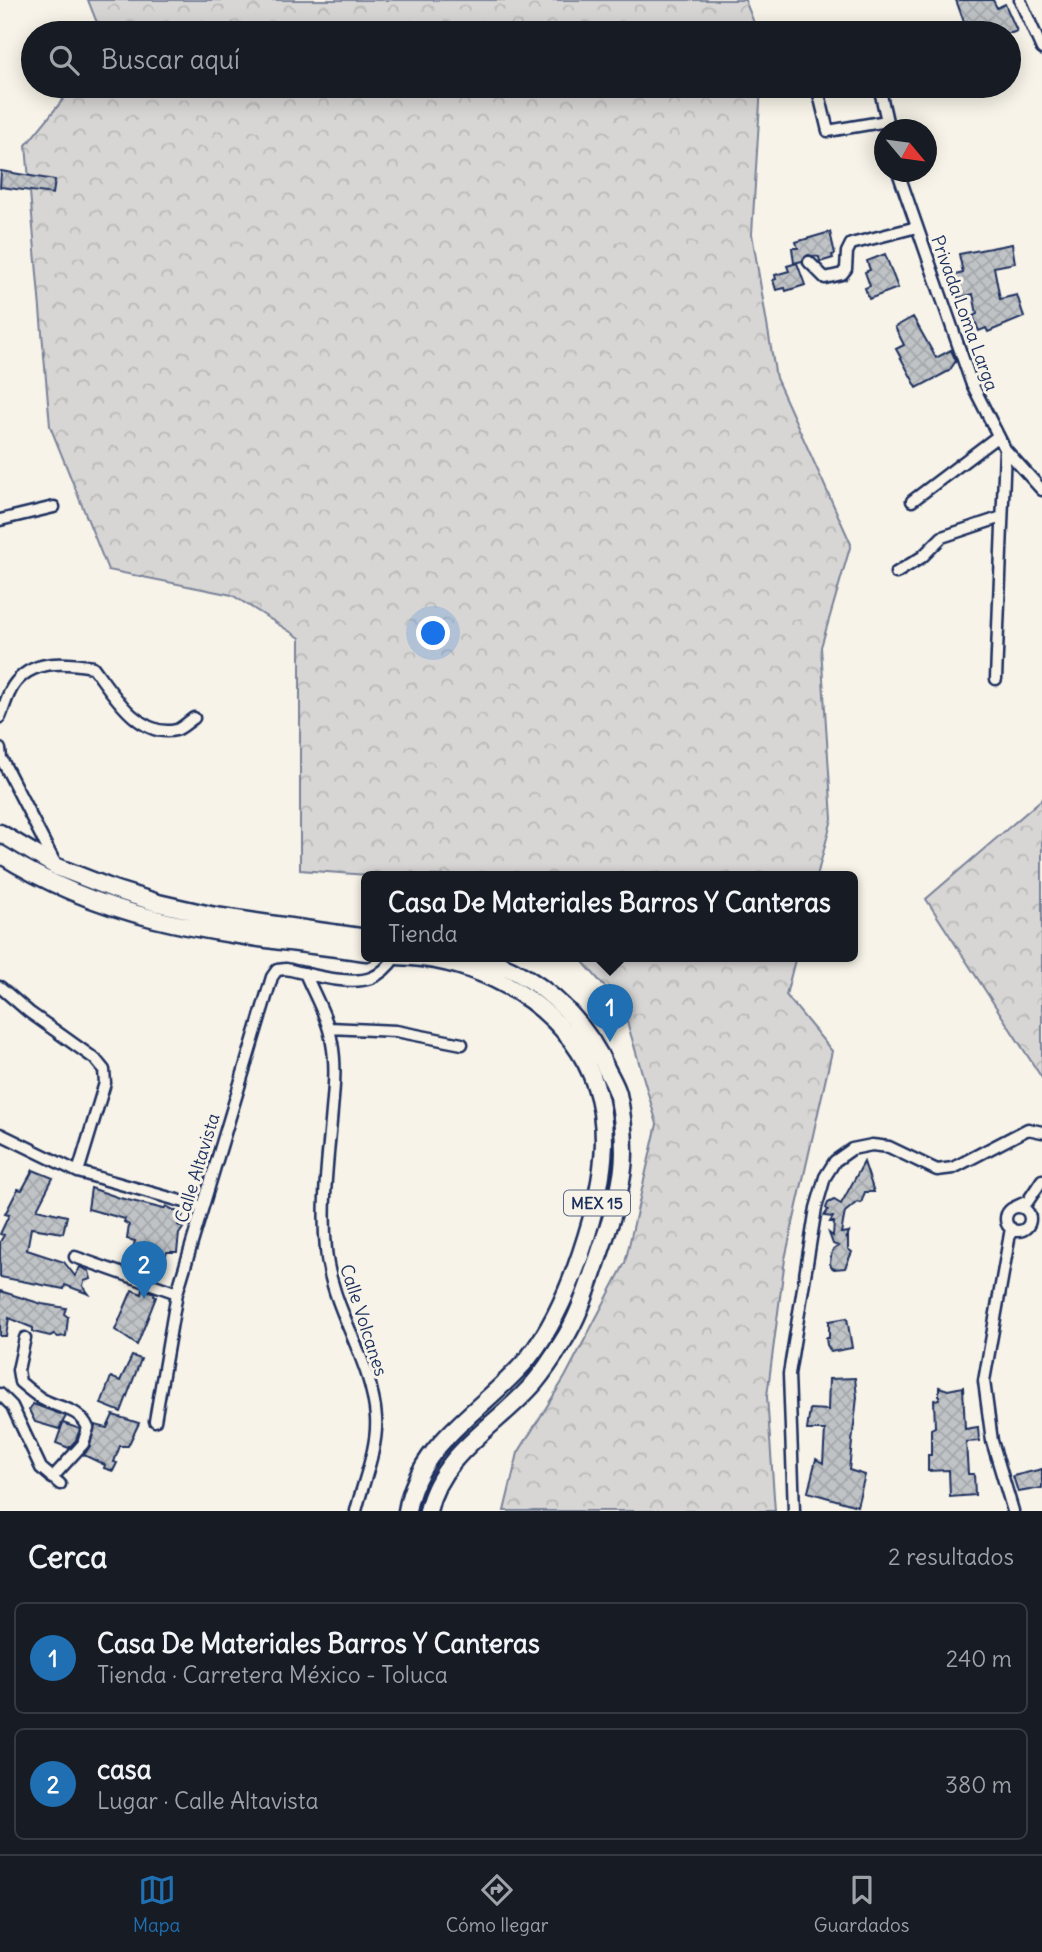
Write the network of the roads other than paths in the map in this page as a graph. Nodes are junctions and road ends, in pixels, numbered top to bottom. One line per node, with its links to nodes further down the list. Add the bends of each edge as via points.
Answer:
1 (1020, 0): 2 (street)
2 (1042, 49)
3 (820, 98): 6 (street, via 828,131)
4 (882, 98): 5 (street)
5 (887, 119)
6 (874, 126)
7 (901, 182): 8 (street, Privada Loma Larga)
8 (917, 227): 9 (street, via 851,244 842,274 825,278); 10 (street, Privada Loma Larga, via 971,382)
9 (809, 262)
10 (998, 436): 11 (street, Privada Loma Larga); 13 (street)
11 (1005, 449): 12 (street, Privada Loma Larga); 15 (street)
12 (1042, 491)
13 (912, 501)
14 (54, 507): 16 (street)
15 (1002, 517): 17 (street, via 942,537); 18 (street)
16 (0, 520)
17 (897, 573)
18 (996, 679)
19 (0, 717): 20 (street, via 13,686 35,666 67,663 93,667 131,715 150,728 176,730)
20 (194, 718)
21 (0, 755): 24 (street)
22 (0, 833): 24 (main road)
23 (0, 855): 26 (main road, via 68,891 144,918)
24 (57, 867): 25 (main road, via 158,903)
25 (361, 937)
26 (361, 951)
27 (391, 962): 30 (street, via 384,971 354,981)
28 (444, 962): 47 (main road, MEX 15, via 507,985 561,1027 587,1064 601,1110 605,1153 591,1224 565,1296 543,1339 512,1376 430,1454 412,1486)
29 (497, 962): 48 (main road, MEX 15, via 553,997 579,1023 600,1054 618,1093 624,1153 617,1201 589,1286 564,1341 534,1383 457,1457 440,1481)
30 (306, 973): 32 (street, Calle Volcanes); 38 (street, Calle Altavista, via 286,968 272,977)
31 (0, 987): 36 (street, via 104,1070 105,1083)
32 (329, 1028): 33 (street, via 396,1031); 46 (street, Calle Volcanes, via 335,1069 323,1208 326,1254 334,1292 374,1401 376,1420)
33 (462, 1044)
34 (1042, 1132): 49 (street, via 1028,1129 953,1168 937,1170 889,1147 872,1145 852,1149 835,1161 816,1208 790,1363)
35 (0, 1134): 36 (street)
36 (78, 1172): 38 (street)
37 (1042, 1180): 39 (street, via 1027,1201)
38 (202, 1206): 42 (street, Calle Altavista)
39 (1014, 1208): 40 (street, via 1006,1221); 40 (street, via 1023,1208 1030,1221 1018,1231)
40 (1011, 1228): 50 (street, via 984,1381 992,1441)
41 (75, 1257): 42 (street)
42 (177, 1293): 45 (street, Calle Altavista)
43 (25, 1338): 44 (street, via 20,1381 44,1400 72,1410 88,1428 83,1444 56,1481 41,1468 12,1406)
44 (0, 1394)
45 (155, 1421)
46 (356, 1511)
47 (407, 1511)
48 (428, 1511)
49 (794, 1511)
50 (1013, 1511)

